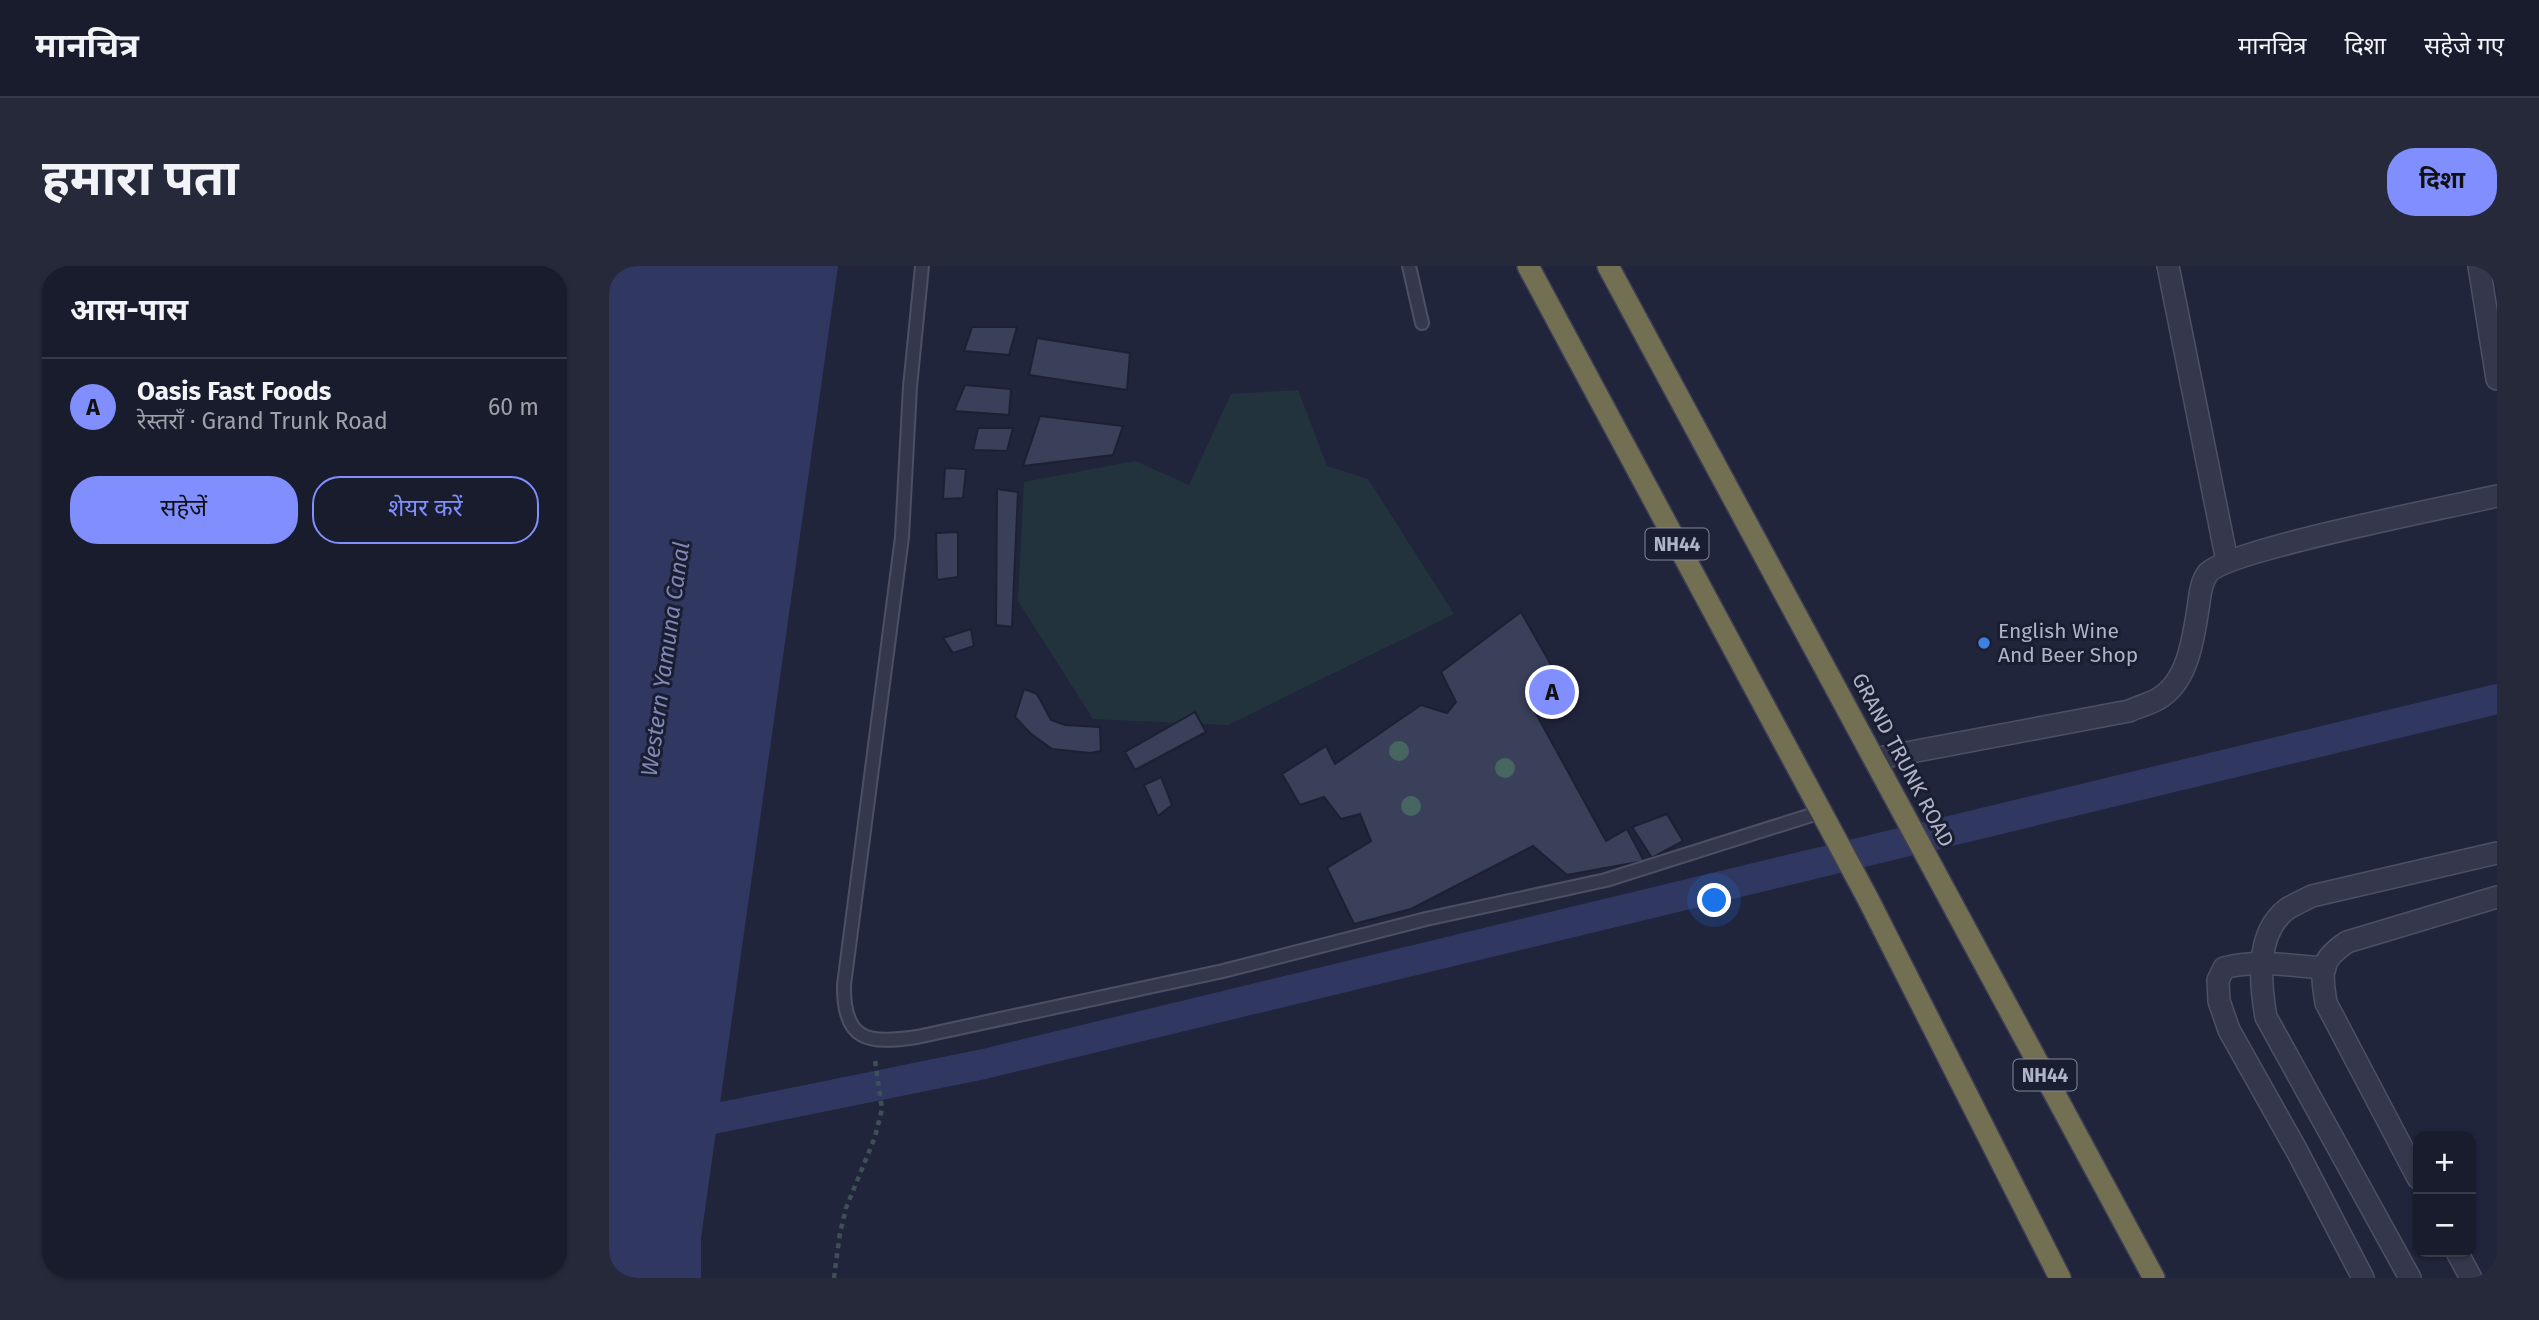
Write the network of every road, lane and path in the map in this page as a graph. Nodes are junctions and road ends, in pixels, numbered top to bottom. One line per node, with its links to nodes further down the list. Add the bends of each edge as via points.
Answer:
1 (922, 266): 12 (lane, via 902,537 844,985 846,1014 857,1033 888,1041 917,1037 1223,971 1426,919 1607,880)
2 (1409, 266): 7 (lane)
3 (1528, 266): 12 (highway, NH44)
4 (1608, 266): 11 (highway, GRAND TRUNK ROAD / NH44)
5 (2168, 266): 10 (street)
6 (2479, 266): 8 (street)
7 (1422, 323)
8 (2497, 379)
9 (2497, 496): 10 (street)
10 (2227, 561): 11 (street, via 2209,572 2201,587 2192,646 2178,678 2160,698 2129,712)
11 (1874, 759): 22 (highway, GRAND TRUNK ROAD / NH44)
12 (1824, 817): 21 (highway, NH44)
13 (2497, 853): 15 (street, via 2312,896 2286,910 2270,929)
14 (2497, 897): 16 (street, via 2347,942 2329,954)
15 (2262, 964): 16 (street); 23 (street, via 2224,968 2218,980 2225,1020); 24 (street, via 2266,1017)
16 (2325, 968): 18 (street, via 2326,1003)
17 (876, 1063): 20 (path, via 882,1109 846,1208)
18 (2413, 1168)
19 (2460, 1257): 25 (street)
20 (834, 1278)
21 (2060, 1278)
22 (2154, 1278)
23 (2363, 1278)
24 (2410, 1278)
25 (2471, 1278)

